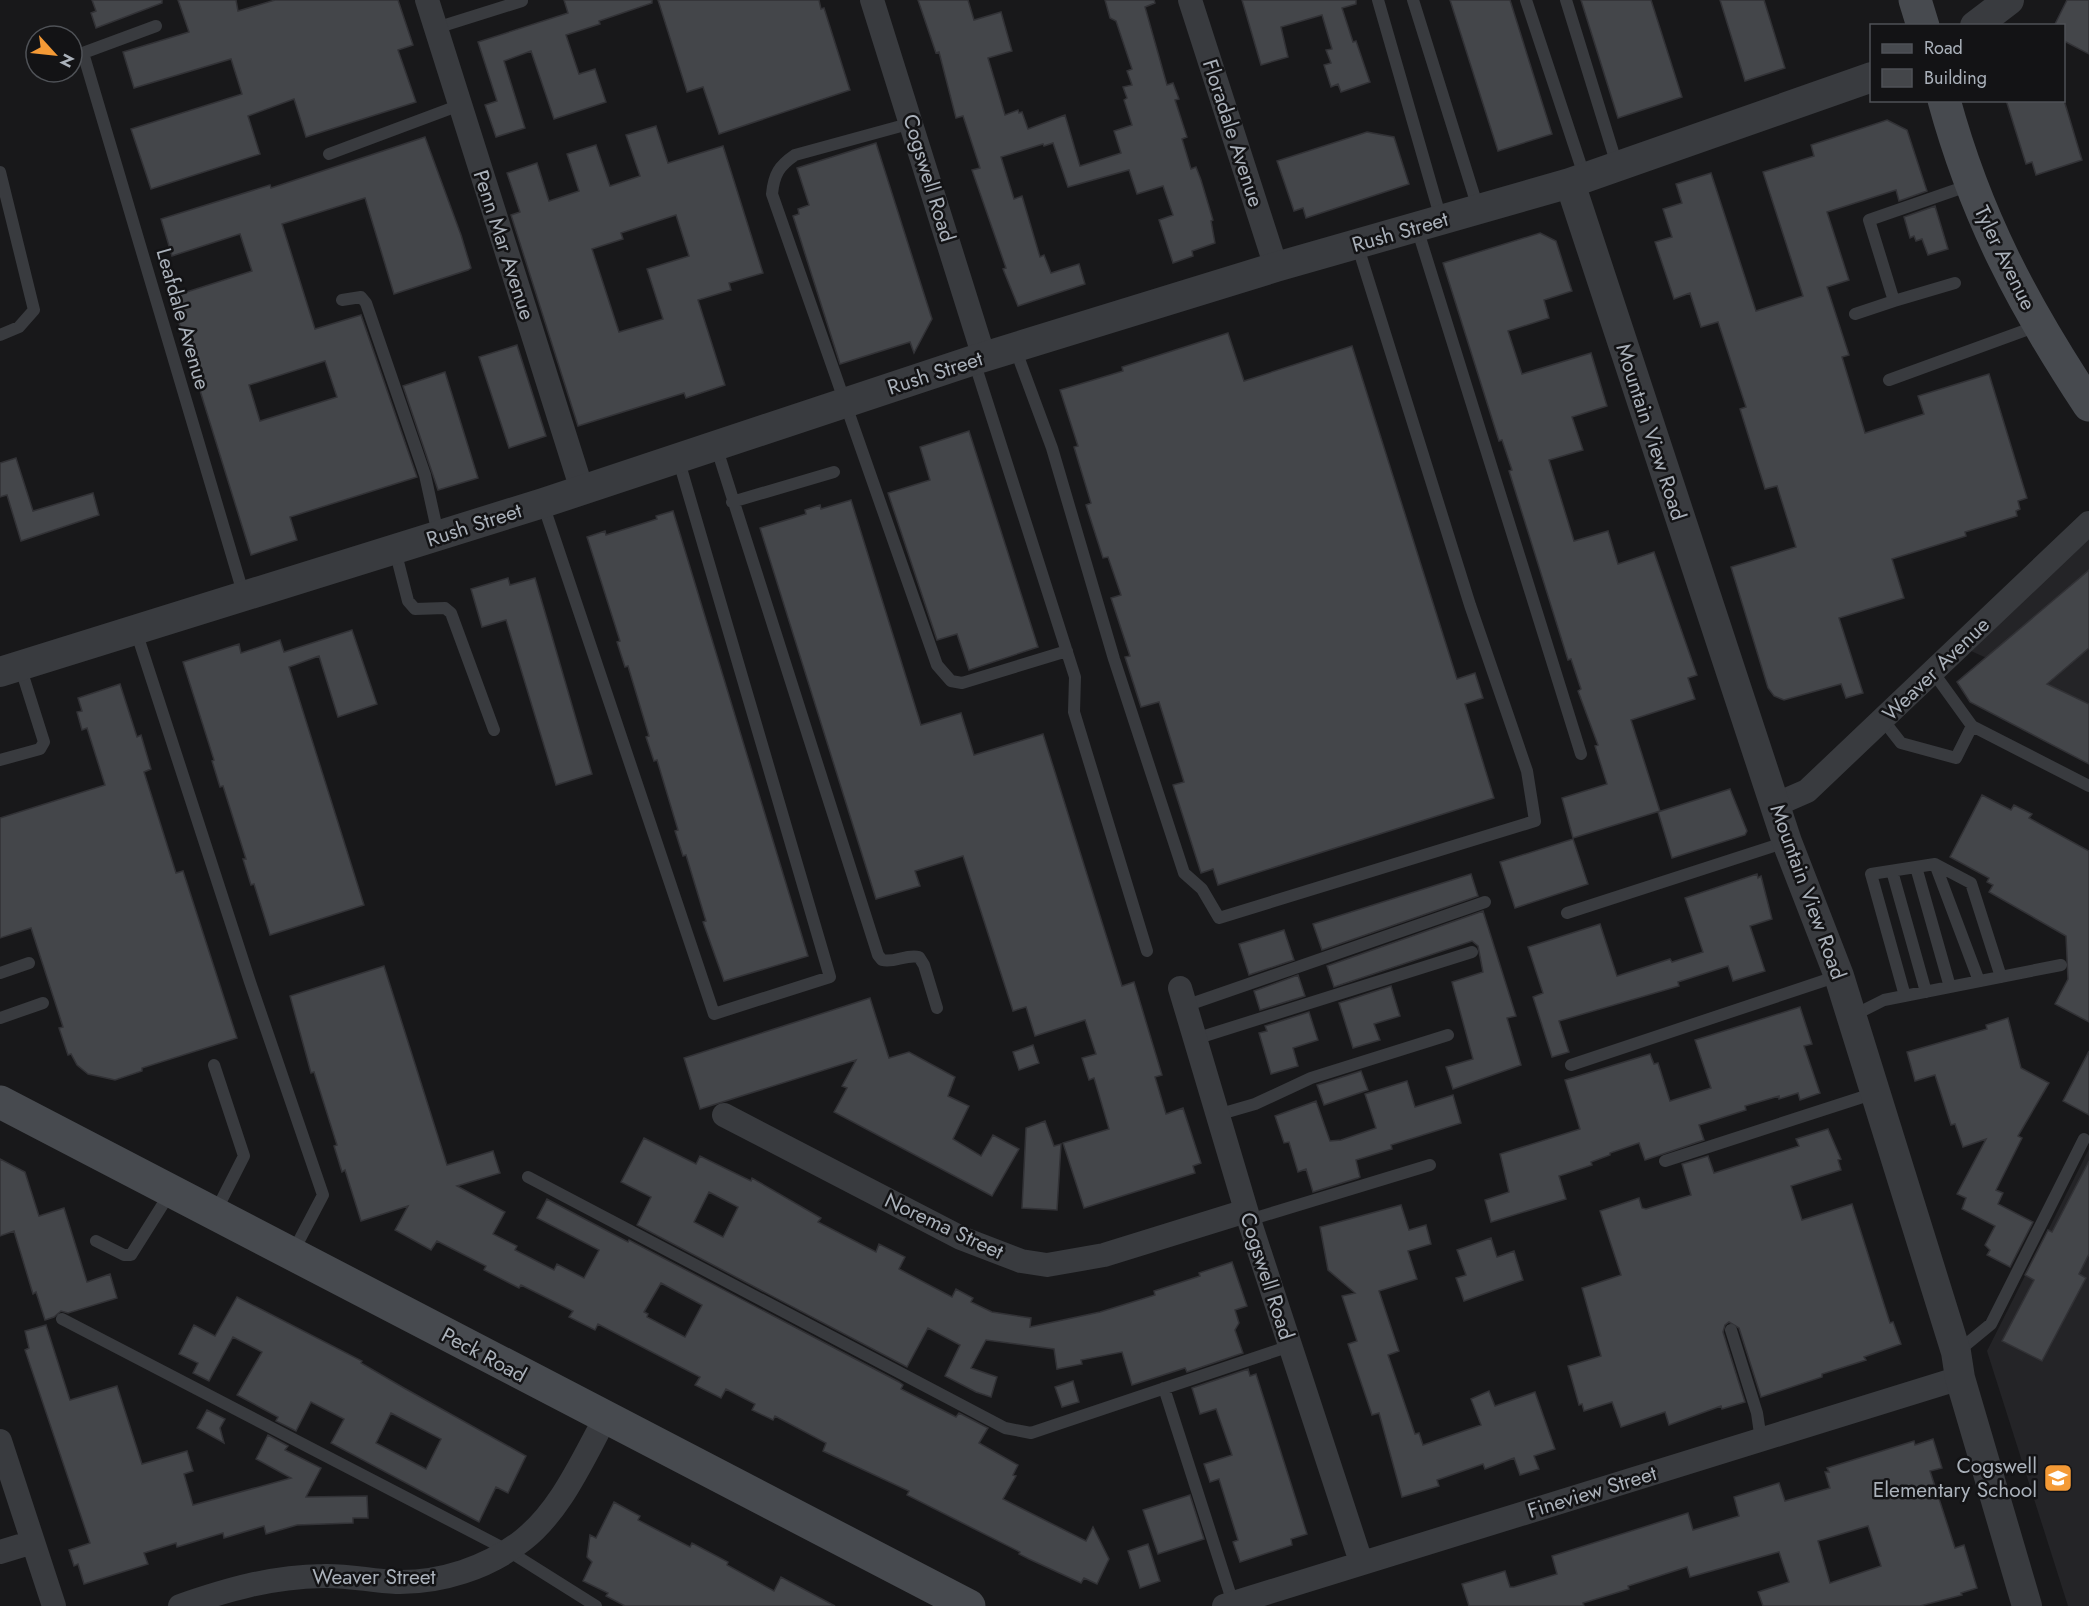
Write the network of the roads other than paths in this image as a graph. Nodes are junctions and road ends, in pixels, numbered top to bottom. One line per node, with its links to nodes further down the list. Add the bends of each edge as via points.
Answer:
1 (428, 0): 14 (street, Penn Mar Avenue)
2 (872, 0): 18 (street, Cogswell Road)
3 (1190, 0): 27 (street, Floradale Avenue)
4 (1378, 0): 25 (lane)
5 (1413, 0): 24 (lane)
6 (1526, 0): 22 (lane)
7 (1566, 0): 20 (lane)
8 (1915, 0): 11 (main road)
9 (2009, 0): 12 (street)
10 (522, 1): 14 (lane)
11 (1922, 24)
12 (1978, 24)
13 (156, 26): 48 (lane, Leafdale Avenue, via 83,53)
14 (436, 28): 17 (street, Penn Mar Avenue)
15 (1870, 78): 20 (street, Rush Street)
16 (1945, 102): 23 (main road, Tyler Avenue)
17 (460, 105): 19 (lane); 42 (street, Penn Mar Avenue)
18 (912, 123): 35 (street, Cogswell Road); 37 (lane, via 795,155 781,164 773,178 772,194)
19 (329, 154)
20 (1618, 166): 22 (street, Rush Street)
21 (0, 172): 33 (lane, via 34,310 19,327)
22 (1577, 181): 24 (street, Rush Street); 59 (street, Mountain View Road)
23 (1971, 185): 30 (lane, via 1869,220); 32 (main road, Tyler Avenue, via 2010,277)
24 (1479, 209): 25 (street, Rush Street)
25 (1429, 224): 26 (street, Rush Street); 56 (lane)
26 (1357, 244): 27 (street, Rush Street); 34 (lane, via 1470,605 1527,771 1535,821 1220,918 1202,889 1184,873 1114,659 1052,448)
27 (1276, 267): 34 (street, Rush Street)
28 (1955, 283): 30 (lane)
29 (342, 300): 46 (lane, via 361,297 366,303 425,475)
30 (1894, 301): 31 (lane)
31 (1855, 314)
32 (2038, 326): 36 (lane); 38 (main road, Tyler Avenue)
33 (0, 335)
34 (1015, 347): 35 (street, Rush Street)
35 (979, 359): 37 (street, Rush Street); 50 (lane)
36 (1889, 380)
37 (846, 403): 39 (street, Rush Street); 50 (lane, via 943,674 951,681 962,682)
38 (2089, 405)
39 (716, 446): 40 (street, Rush Street); 43 (lane)
40 (678, 458): 42 (street, Rush Street); 44 (lane, via 830,977 714,1014)
41 (834, 472): 43 (lane)
42 (582, 490): 44 (street, Rush Street)
43 (732, 502): 79 (lane, via 878,954 890,962 911,955 919,957)
44 (543, 503): 46 (street, Rush Street)
45 (2089, 523): 52 (street, Weaver Avenue)
46 (438, 536): 47 (street, Rush Street)
47 (395, 550): 48 (street, Rush Street); 55 (lane, via 408,601 415,609 445,609 451,613)
48 (244, 597): 49 (street, Rush Street)
49 (136, 631): 51 (street, Rush Street); 98 (lane, via 323,1195)
50 (1067, 651): 66 (lane, via 1075,677 1074,712)
51 (10, 669): 57 (lane, via 44,742 40,749)
52 (1933, 672): 53 (street, Weaver Avenue); 54 (lane)
53 (1883, 720): 54 (lane, via 1901,743 1956,758); 59 (street, Weaver Avenue, via 1808,791)
54 (1972, 726): 58 (lane)
55 (494, 730)
56 (1581, 754)
57 (0, 760)
58 (2089, 786)
59 (1775, 805): 60 (street, Mountain View Road)
60 (1787, 842): 65 (lane); 71 (street, Mountain View Road)
61 (1935, 864): 62 (lane); 72 (lane, via 1971,883); 73 (lane)
62 (1916, 867): 63 (lane); 74 (lane)
63 (1892, 871): 75 (lane); 76 (lane, via 1871,874)
64 (1485, 902): 77 (lane)
65 (1567, 913)
66 (1147, 951)
67 (1472, 952): 83 (lane)
68 (29, 963): 70 (lane)
69 (2061, 965): 72 (lane)
70 (0, 973)
71 (1839, 976): 80 (street, Mountain View Road); 85 (lane)
72 (2001, 977): 73 (lane)
73 (1979, 981): 74 (lane)
74 (1950, 987): 75 (lane)
75 (1926, 992): 76 (lane)
76 (1905, 996): 80 (lane, via 1884,1000)
77 (1183, 997): 83 (street, Cogswell Road)
78 (43, 1003): 81 (lane)
79 (937, 1008)
80 (1852, 1016): 86 (street, Mountain View Road)
81 (0, 1018)
82 (1448, 1035): 89 (lane, via 1311,1078 1255,1104)
83 (1195, 1039): 89 (street, Cogswell Road)
84 (214, 1065): 95 (lane, via 244,1156)
85 (1571, 1065)
86 (1876, 1092): 91 (lane); 102 (street, Mountain View Road)
87 (0, 1102): 94 (main road, Peck Road)
88 (724, 1115): 96 (street, Norema Street, via 961,1238 1021,1261 1047,1265 1104,1255)
89 (1218, 1115): 96 (street, Cogswell Road)
90 (2084, 1139): 102 (lane, via 1991,1324)
91 (1665, 1161)
92 (1430, 1165): 96 (lane)
93 (528, 1177): 103 (lane, via 1005,1428 1031,1432)
94 (170, 1192): 95 (main road, Peck Road); 97 (lane, via 131,1256)
95 (214, 1214): 98 (main road, Peck Road)
96 (1248, 1215): 101 (street, Cogswell Road)
97 (96, 1242)
98 (291, 1255): 104 (main road, Peck Road)
99 (62, 1319): 108 (lane)
100 (1731, 1330): 105 (lane, via 1757,1413)
101 (1290, 1346): 103 (lane); 110 (street, Cogswell Road)
102 (1958, 1365): 105 (street, Fineview Street); 116 (street, Mountain View Road)
103 (1164, 1388): 111 (lane)
104 (605, 1419): 108 (street, Weaver Street, via 569,1484 524,1539); 115 (main road, Peck Road)
105 (1761, 1440): 110 (street, Fineview Street)
106 (0, 1441): 107 (street)
107 (33, 1542): 109 (street); 112 (street)
108 (507, 1550): 113 (street, Weaver Street, via 463,1572 431,1581 322,1576 276,1580 234,1587); 114 (lane)
109 (0, 1552)
110 (1361, 1562): 111 (street, Fineview Street)
111 (1228, 1605)
112 (54, 1606)
113 (180, 1606)
114 (596, 1606)
115 (969, 1606)
116 (2027, 1606)

